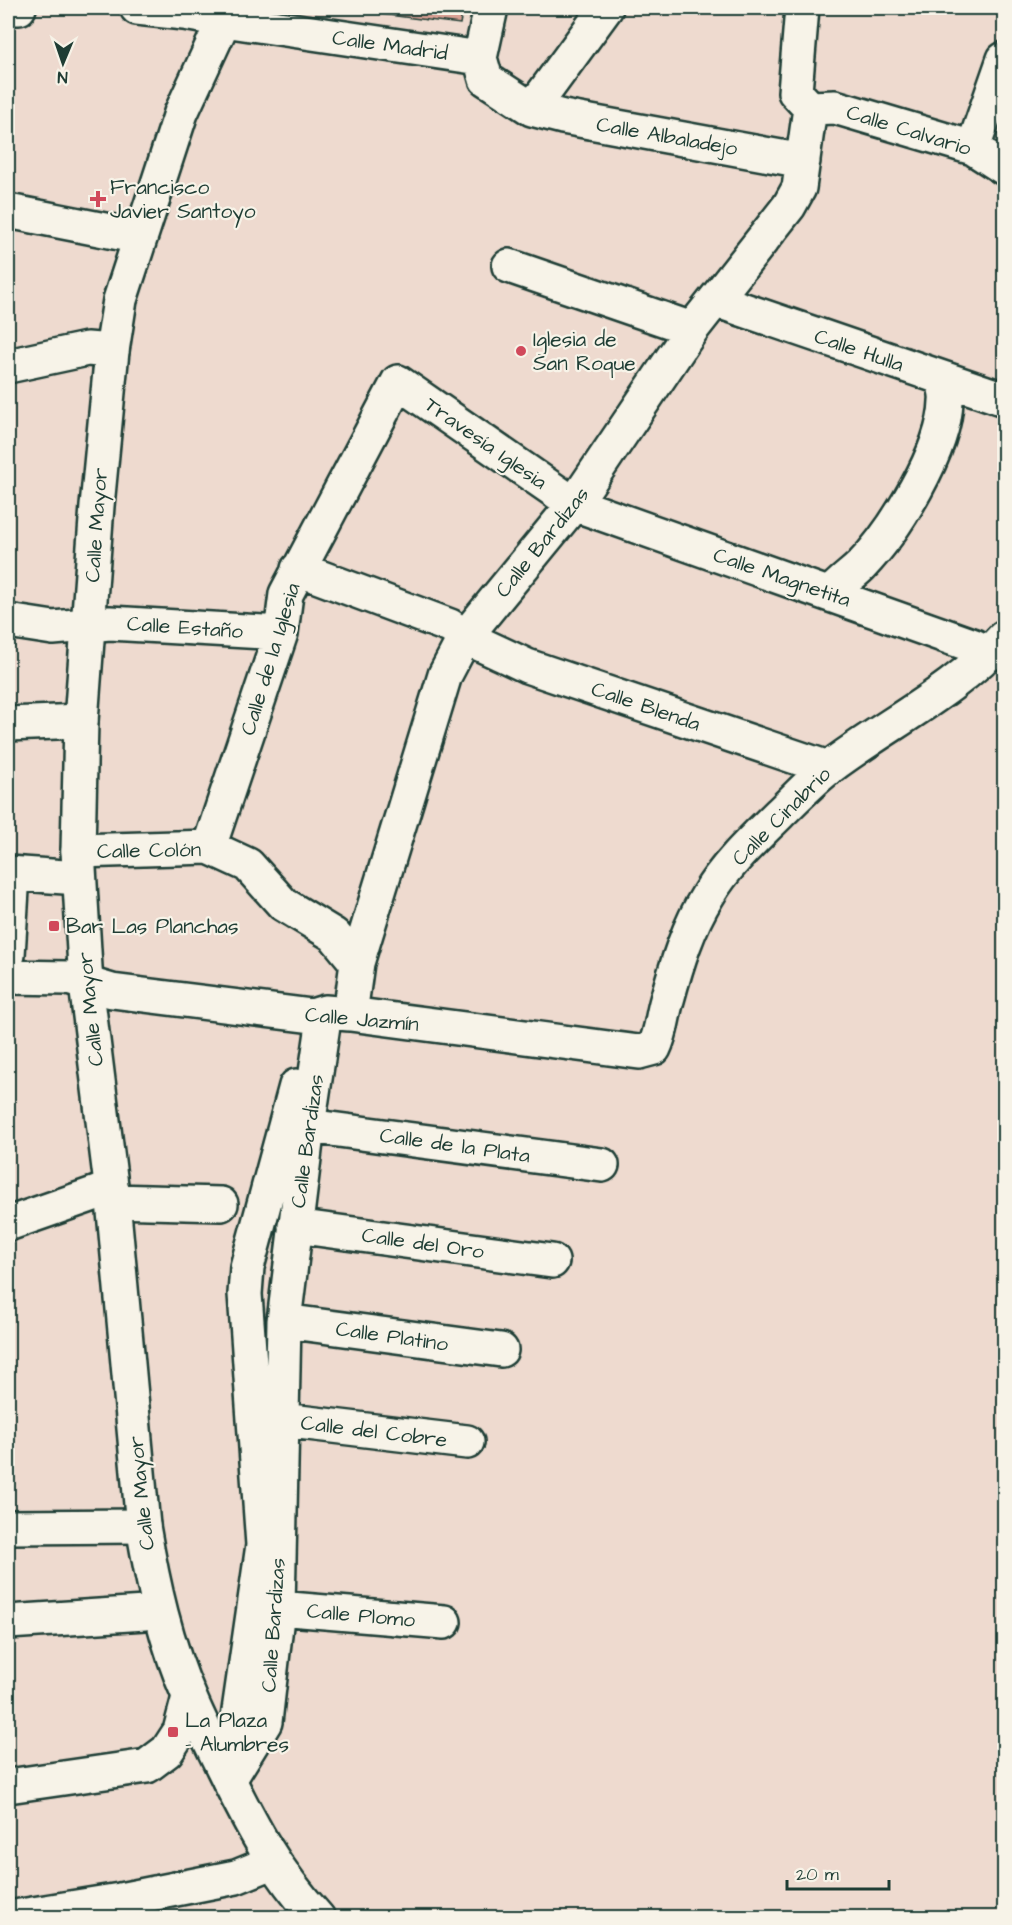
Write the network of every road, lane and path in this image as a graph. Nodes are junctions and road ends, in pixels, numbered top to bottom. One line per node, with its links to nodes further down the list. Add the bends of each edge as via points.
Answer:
1 (8, 8): 2 (street)
2 (19, 8)
3 (137, 8): 7 (street, Calle Madrid)
4 (491, 8): 8 (street)
5 (606, 8): 11 (street)
6 (802, 8): 10 (street, via 795,92)
7 (228, 14): 8 (street, Calle Madrid); 16 (street, Calle Mayor, via 181,113)
8 (480, 58): 11 (street, via 486,79)
9 (1005, 59): 12 (street)
10 (810, 108): 12 (street, Calle Calvario, via 835,107); 13 (street, Calle Bardizas)
11 (531, 109): 13 (street, Calle Albaladejo)
12 (973, 148): 14 (street, Calle Calvario)
13 (803, 161): 18 (street, Calle Bardizas, via 799,188 789,206)
14 (1005, 168)
15 (8, 212): 16 (street)
16 (140, 237): 20 (street, Calle Mayor, via 120,300)
17 (509, 266): 19 (street)
18 (715, 300): 19 (street, Calle Bardizas); 22 (street, Calle Hulla)
19 (692, 329): 25 (street, Calle Bardizas)
20 (112, 351): 21 (street, via 87,349); 29 (street, Calle Mayor)
21 (8, 366)
22 (943, 379): 24 (street, Calle Hulla); 27 (street, via 946,400 942,424 910,499 861,565)
23 (398, 382): 25 (street, Travesía Iglesia); 26 (street, Calle de la Iglesia)
24 (1005, 399)
25 (574, 504): 27 (street, Calle Magnetita); 31 (street, Calle Bardizas)
26 (298, 569): 30 (street, Calle de la Iglesia, via 286,594); 31 (street, Calle Blenda, via 450,626)
27 (831, 594): 32 (street, Calle Magnetita, via 974,646)
28 (8, 621): 29 (street, Calle Estaño, via 53,628)
29 (89, 625): 30 (street, Calle Estaño); 33 (street, Calle Mayor)
30 (281, 633): 36 (street, Calle de la Iglesia)
31 (465, 637): 35 (street, Calle Blenda, via 527,666); 40 (street, Calle Bardizas, via 445,675)
32 (996, 646): 35 (street, Calle Cinabrio, via 947,686)
33 (81, 721): 34 (street); 37 (street, Calle Mayor)
34 (8, 724)
35 (828, 768): 44 (street, Calle Cinabrio, via 761,832 709,893 677,964 660,1036 654,1048)
36 (209, 847): 37 (street, Calle Colón); 40 (street, Calle Colón, via 248,864 283,904 334,935)
37 (78, 865): 38 (street, Calle Colón); 42 (street, Calle Mayor)
38 (10, 874): 39 (street)
39 (8, 955)
40 (357, 963): 43 (street, Calle Bardizas)
41 (8, 976): 42 (street, Calle Jazmín, via 68,978)
42 (86, 984): 43 (street, Calle Jazmín, via 112,991); 47 (street, Calle Mayor)
43 (329, 1014): 44 (street, Calle Jazmín); 45 (street, Calle Bardizas); 63 (street, Calle Bardizas, via 309,1038 247,1267 245,1294 263,1545)
44 (639, 1052)
45 (308, 1126): 46 (street, Calle de la Plata); 50 (street, Calle Bardizas)
46 (602, 1165)
47 (112, 1195): 48 (street); 49 (street); 56 (street, Calle Mayor)
48 (221, 1204)
49 (8, 1224)
50 (295, 1226): 51 (street, Calle del Oro); 52 (street, Calle Bardizas)
51 (552, 1261)
52 (284, 1321): 53 (street, Calle Platino); 54 (street, Calle Bardizas)
53 (501, 1350)
54 (282, 1420): 55 (street, Calle del Cobre); 58 (street, Calle Bardizas)
55 (466, 1442)
56 (143, 1526): 57 (street); 59 (street, Calle Mayor)
57 (8, 1527)
58 (278, 1608): 61 (street, Calle Plomo); 63 (street, Calle Bardizas, via 265,1722)
59 (160, 1612): 60 (street); 62 (street, Calle Mayor)
60 (8, 1622)
61 (444, 1622)
62 (189, 1697): 63 (street, Calle Mayor); 64 (street, via 180,1731 167,1751 147,1766)
63 (229, 1780): 65 (street, Calle Mayor)
64 (8, 1786)
65 (273, 1862): 66 (street, via 236,1877); 68 (street, Calle Mayor)
66 (118, 1909): 67 (street)
67 (8, 1917)
68 (318, 1917)

